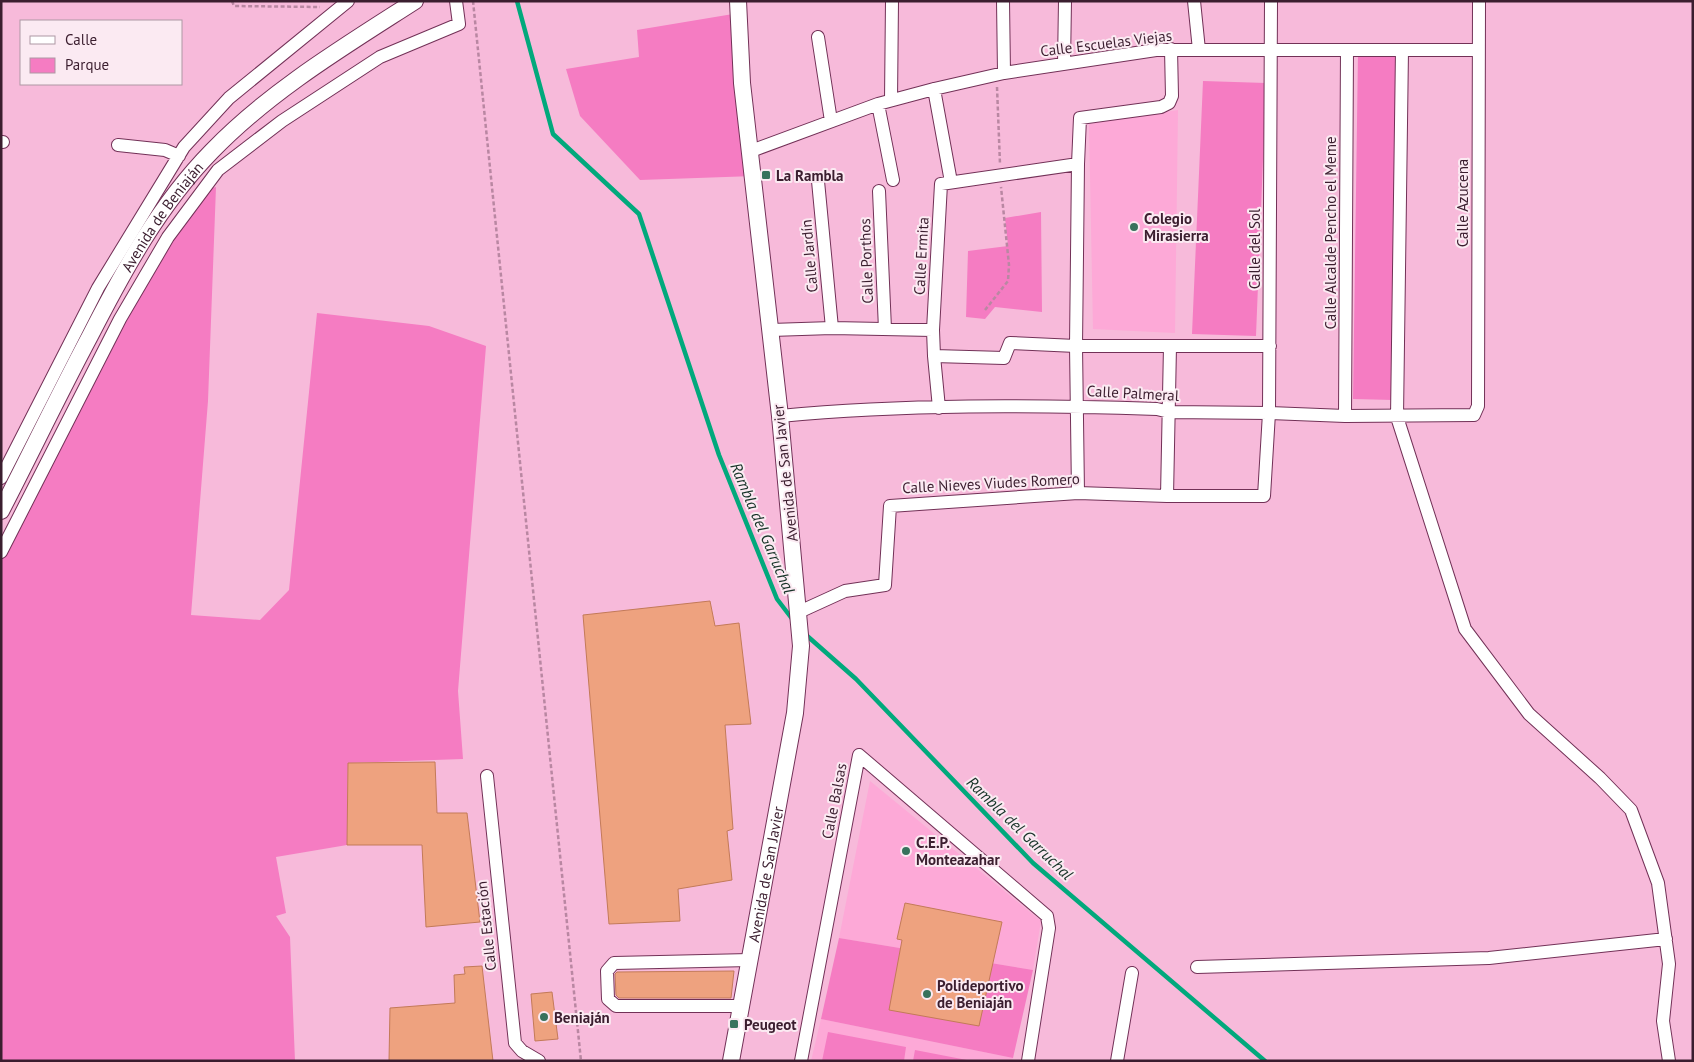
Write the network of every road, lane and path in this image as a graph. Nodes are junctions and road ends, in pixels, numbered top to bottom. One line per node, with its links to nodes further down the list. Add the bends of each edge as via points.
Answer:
1 (232, 1): 13 (path, via 234,6)
2 (348, 1): 29 (street, via 229,98)
3 (415, 1): 57 (main road, Avenida de Beniaján, via 267,102 212,151 174,194 115,287)
4 (456, 1): 58 (street, via 459,24 380,57 282,121 218,170 168,237 120,319)
5 (473, 1): 67 (path)
6 (738, 1): 28 (main road, Avenida de San Javier)
7 (892, 1): 24 (street)
8 (1003, 1): 22 (street)
9 (1065, 1): 21 (street)
10 (1194, 1): 16 (street)
11 (1271, 1): 17 (street, Calle del Sol)
12 (1478, 1): 20 (street, Calle Azucena)
13 (325, 7)
14 (818, 38): 26 (street)
15 (1170, 49): 16 (street, Calle Escuelas Viejas); 21 (street, Calle Escuelas Viejas); 30 (street, via 1172,96 1169,103 1161,107 1080,118)
16 (1199, 50): 17 (street, Calle Escuelas Viejas)
17 (1270, 50): 18 (street, Calle Escuelas Viejas); 43 (street, Calle del Sol)
18 (1347, 50): 19 (street, Calle Escuelas Viejas); 51 (street, Calle Alcalde Pencho el Meme)
19 (1402, 50): 20 (street, Calle Escuelas Viejas); 52 (street)
20 (1478, 50): 45 (street, Calle Azucena)
21 (1064, 64): 22 (street, Calle Escuelas Viejas)
22 (1000, 74): 23 (street, Calle Escuelas Viejas); 31 (path)
23 (934, 88): 24 (street, Calle Escuelas Viejas); 34 (street, Calle Ermita)
24 (891, 100): 25 (street, Calle Escuelas Viejas)
25 (878, 104): 26 (street, Calle Escuelas Viejas); 33 (street)
26 (832, 121): 28 (street, Calle Escuelas Viejas)
27 (118, 145): 29 (street, via 165,150)
28 (751, 151): 39 (main road, Avenida de San Javier)
29 (179, 156): 53 (street, via 98,288)
30 (1078, 164): 31 (street); 41 (street)
31 (1000, 175): 34 (street); 36 (path, via 1008,281)
32 (818, 180): 37 (street, Calle Jardín)
33 (893, 180)
34 (946, 183): 40 (street, Calle Ermita)
35 (879, 191): 38 (street, Calle Porthos)
36 (985, 310)
37 (832, 328): 38 (street); 39 (street)
38 (885, 329): 40 (street)
39 (771, 330): 50 (main road, Avenida de San Javier)
40 (933, 330): 44 (street, Calle Ermita)
41 (1076, 346): 42 (street); 44 (street, via 1010,343 1004,358); 46 (street)
42 (1170, 346): 43 (street); 48 (street)
43 (1270, 346): 49 (street, Calle del Sol)
44 (934, 356): 47 (street, Calle Ermita)
45 (1478, 406): 52 (street, Calle Palmeral, via 1474,416 1468,417)
46 (1077, 407): 47 (street, Calle Palmeral); 48 (street, Calle Palmeral); 54 (street)
47 (939, 408): 50 (street, Calle Palmeral, via 863,408)
48 (1169, 412): 49 (street, Calle Palmeral); 55 (street)
49 (1269, 413): 51 (street, Calle Palmeral); 56 (street, Calle del Sol)
50 (780, 416): 59 (main road, Avenida de San Javier)
51 (1345, 416): 52 (street, Calle Palmeral)
52 (1397, 417): 61 (street, via 1465,629 1530,714 1631,810 1658,883)
53 (1, 478)
54 (1078, 493): 55 (street, Calle Nieves Viudes Romero); 59 (street, Calle Nieves Viudes Romero, via 890,506 885,585 845,591)
55 (1167, 496): 56 (street, Calle Nieves Viudes Romero)
56 (1264, 496)
57 (1, 511)
58 (1, 552)
59 (799, 612): 62 (main road, Avenida de San Javier, via 800,662 796,705)
60 (487, 776): 66 (street, Calle Estación, via 515,1043)
61 (1666, 940): 63 (street, via 1489,958); 72 (street, via 1669,964 1663,1021)
62 (750, 960): 65 (main road, Avenida de San Javier); 65 (street, via 614,963 607,971 608,999 616,1006)
63 (1197, 967)
64 (1132, 973): 71 (street)
65 (741, 1006): 68 (main road, Avenida de San Javier)
66 (539, 1061)
67 (582, 1061)
68 (731, 1061)
69 (801, 1061): 70 (street, Calle Balsas, via 860,755 1043,912 1050,922)
70 (1028, 1061)
71 (1117, 1061)
72 (1669, 1061)

